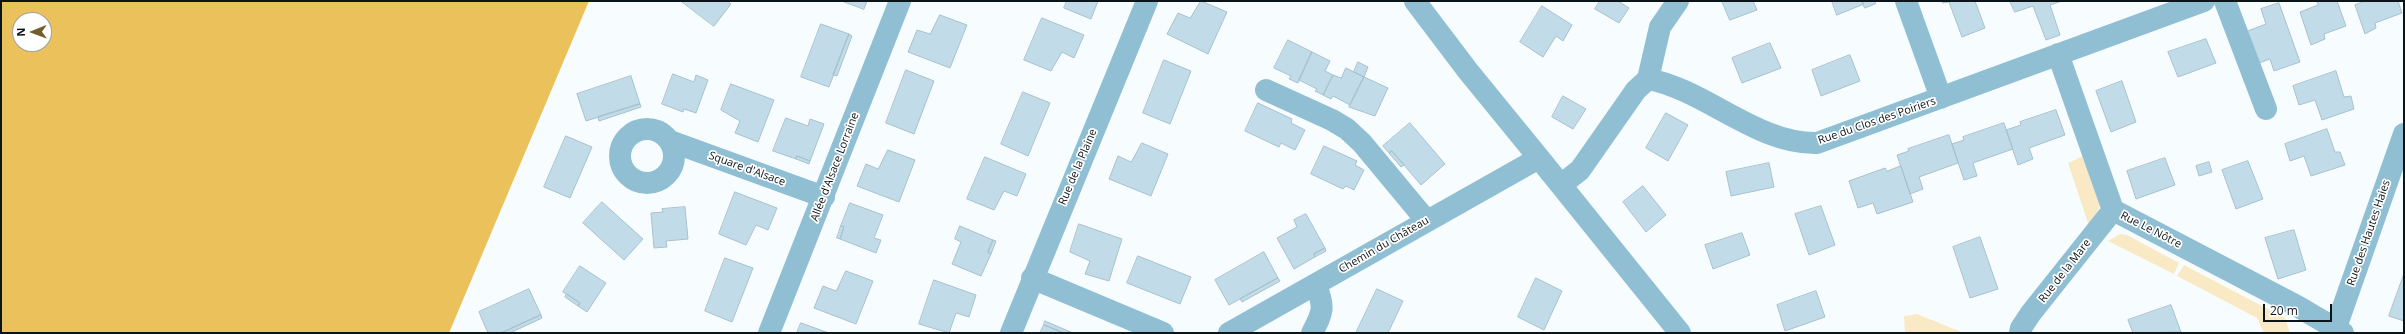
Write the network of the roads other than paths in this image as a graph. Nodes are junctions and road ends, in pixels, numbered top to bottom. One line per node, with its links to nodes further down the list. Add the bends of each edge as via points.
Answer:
1 (900, 1): 17 (street, Allée d'Alsace Lorraine)
2 (1147, 1): 20 (street, Rue de la Plaine)
3 (1415, 1): 15 (street, via 1468,71)
4 (1678, 1): 9 (street, via 1660,27)
5 (1906, 1): 11 (street)
6 (2225, 1): 12 (street)
7 (2199, 3): 8 (street, Rue du Clos des Poiriers)
8 (2058, 54): 11 (street, Rue du Clos des Poiriers); 18 (street, Rue Le Nôtre)
9 (1648, 79): 11 (street, Rue du Clos des Poiriers, via 1668,83 1735,118 1792,141 1805,143 1817,143 1835,137); 16 (street, via 1636,90 1580,170)
10 (1266, 90): 19 (street, via 1347,129 1362,143)
11 (1940, 98)
12 (2266, 109)
13 (2404, 134): 22 (street, Rue des Hautes Haies)
14 (670, 141): 17 (street, Square d'Alsace)
15 (1540, 158): 16 (street); 19 (street, Chemin du Château)
16 (1561, 185): 28 (street)
17 (824, 197): 23 (street, Allée d'Alsace Lorraine)
18 (2113, 210): 22 (street, Rue Le Nôtre, via 2297,306); 29 (street, Rue de la Mare, via 2032,313)
19 (1426, 220): 21 (street, Chemin du Château)
20 (1032, 278): 24 (street, Rue de la Plaine); 25 (street)
21 (1316, 285): 26 (street, Chemin du Château); 27 (street, via 1322,299 1323,311)
22 (2337, 332)
23 (769, 333)
24 (1011, 333)
25 (1164, 333)
26 (1229, 333)
27 (1312, 333)
28 (1680, 333)
29 (2020, 333)

